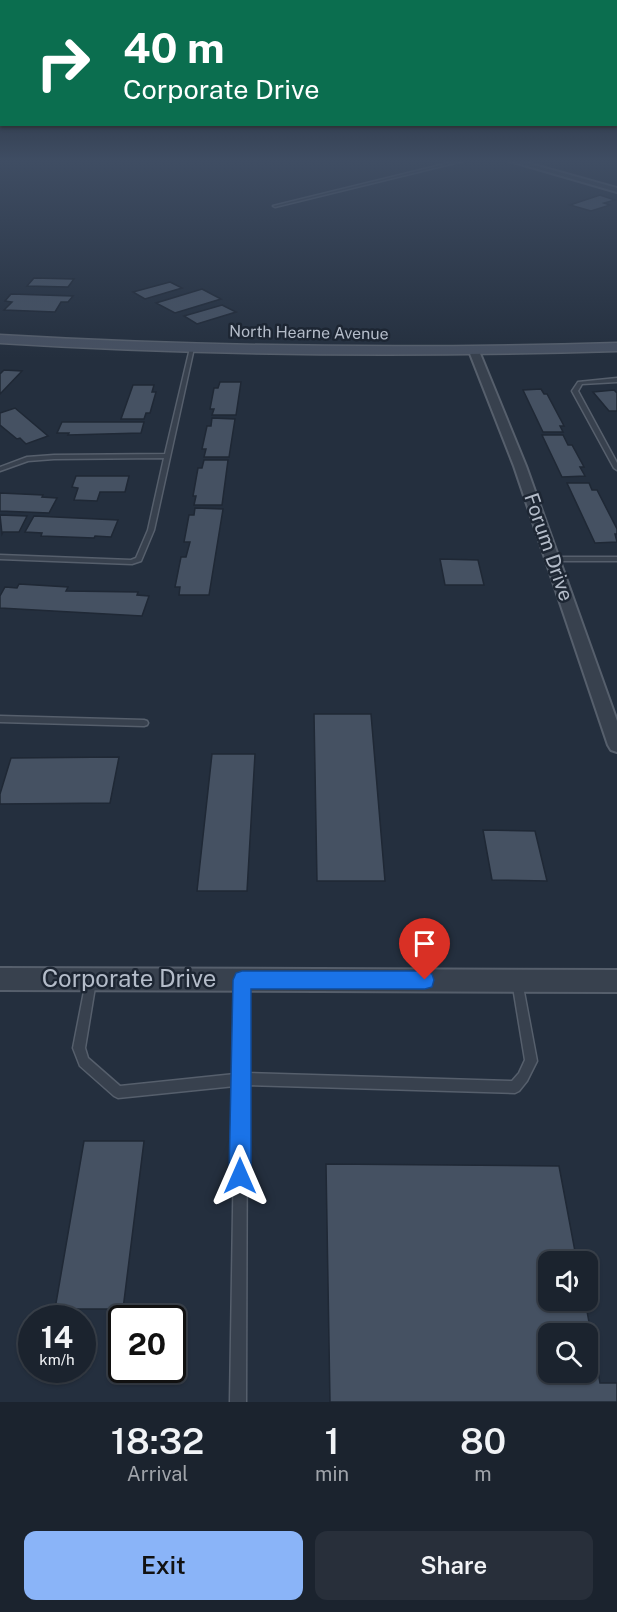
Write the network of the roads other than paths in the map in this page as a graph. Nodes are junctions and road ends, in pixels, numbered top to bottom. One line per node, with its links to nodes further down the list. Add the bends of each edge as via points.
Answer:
1 (2, 341): 3 (main road, North Hearne Avenue)
2 (617, 347): 4 (main road, North Hearne Avenue)
3 (192, 348): 4 (main road, North Hearne Avenue); 6 (lane)
4 (474, 351): 10 (street, Forum Drive)
5 (617, 380): 7 (lane, via 580,383 575,392)
6 (168, 456): 8 (lane, via 27,459); 9 (lane, via 151,530 139,559 132,562)
7 (617, 468)
8 (0, 469)
9 (0, 556)
10 (553, 559): 11 (lane); 12 (street, Forum Drive)
11 (617, 560)
12 (612, 714): 15 (street, Forum Drive)
13 (0, 719): 14 (lane)
14 (144, 723)
15 (617, 745)
16 (0, 979): 17 (street, Corporate Drive)
17 (91, 979): 18 (street, Corporate Drive); 21 (lane, via 79,1048 84,1062 118,1092)
18 (242, 980): 19 (street, Corporate Drive); 21 (lane)
19 (517, 981): 20 (street, Corporate Drive); 21 (lane, via 531,1060 515,1087)
20 (617, 981)
21 (241, 1078): 22 (lane)
22 (238, 1402)

